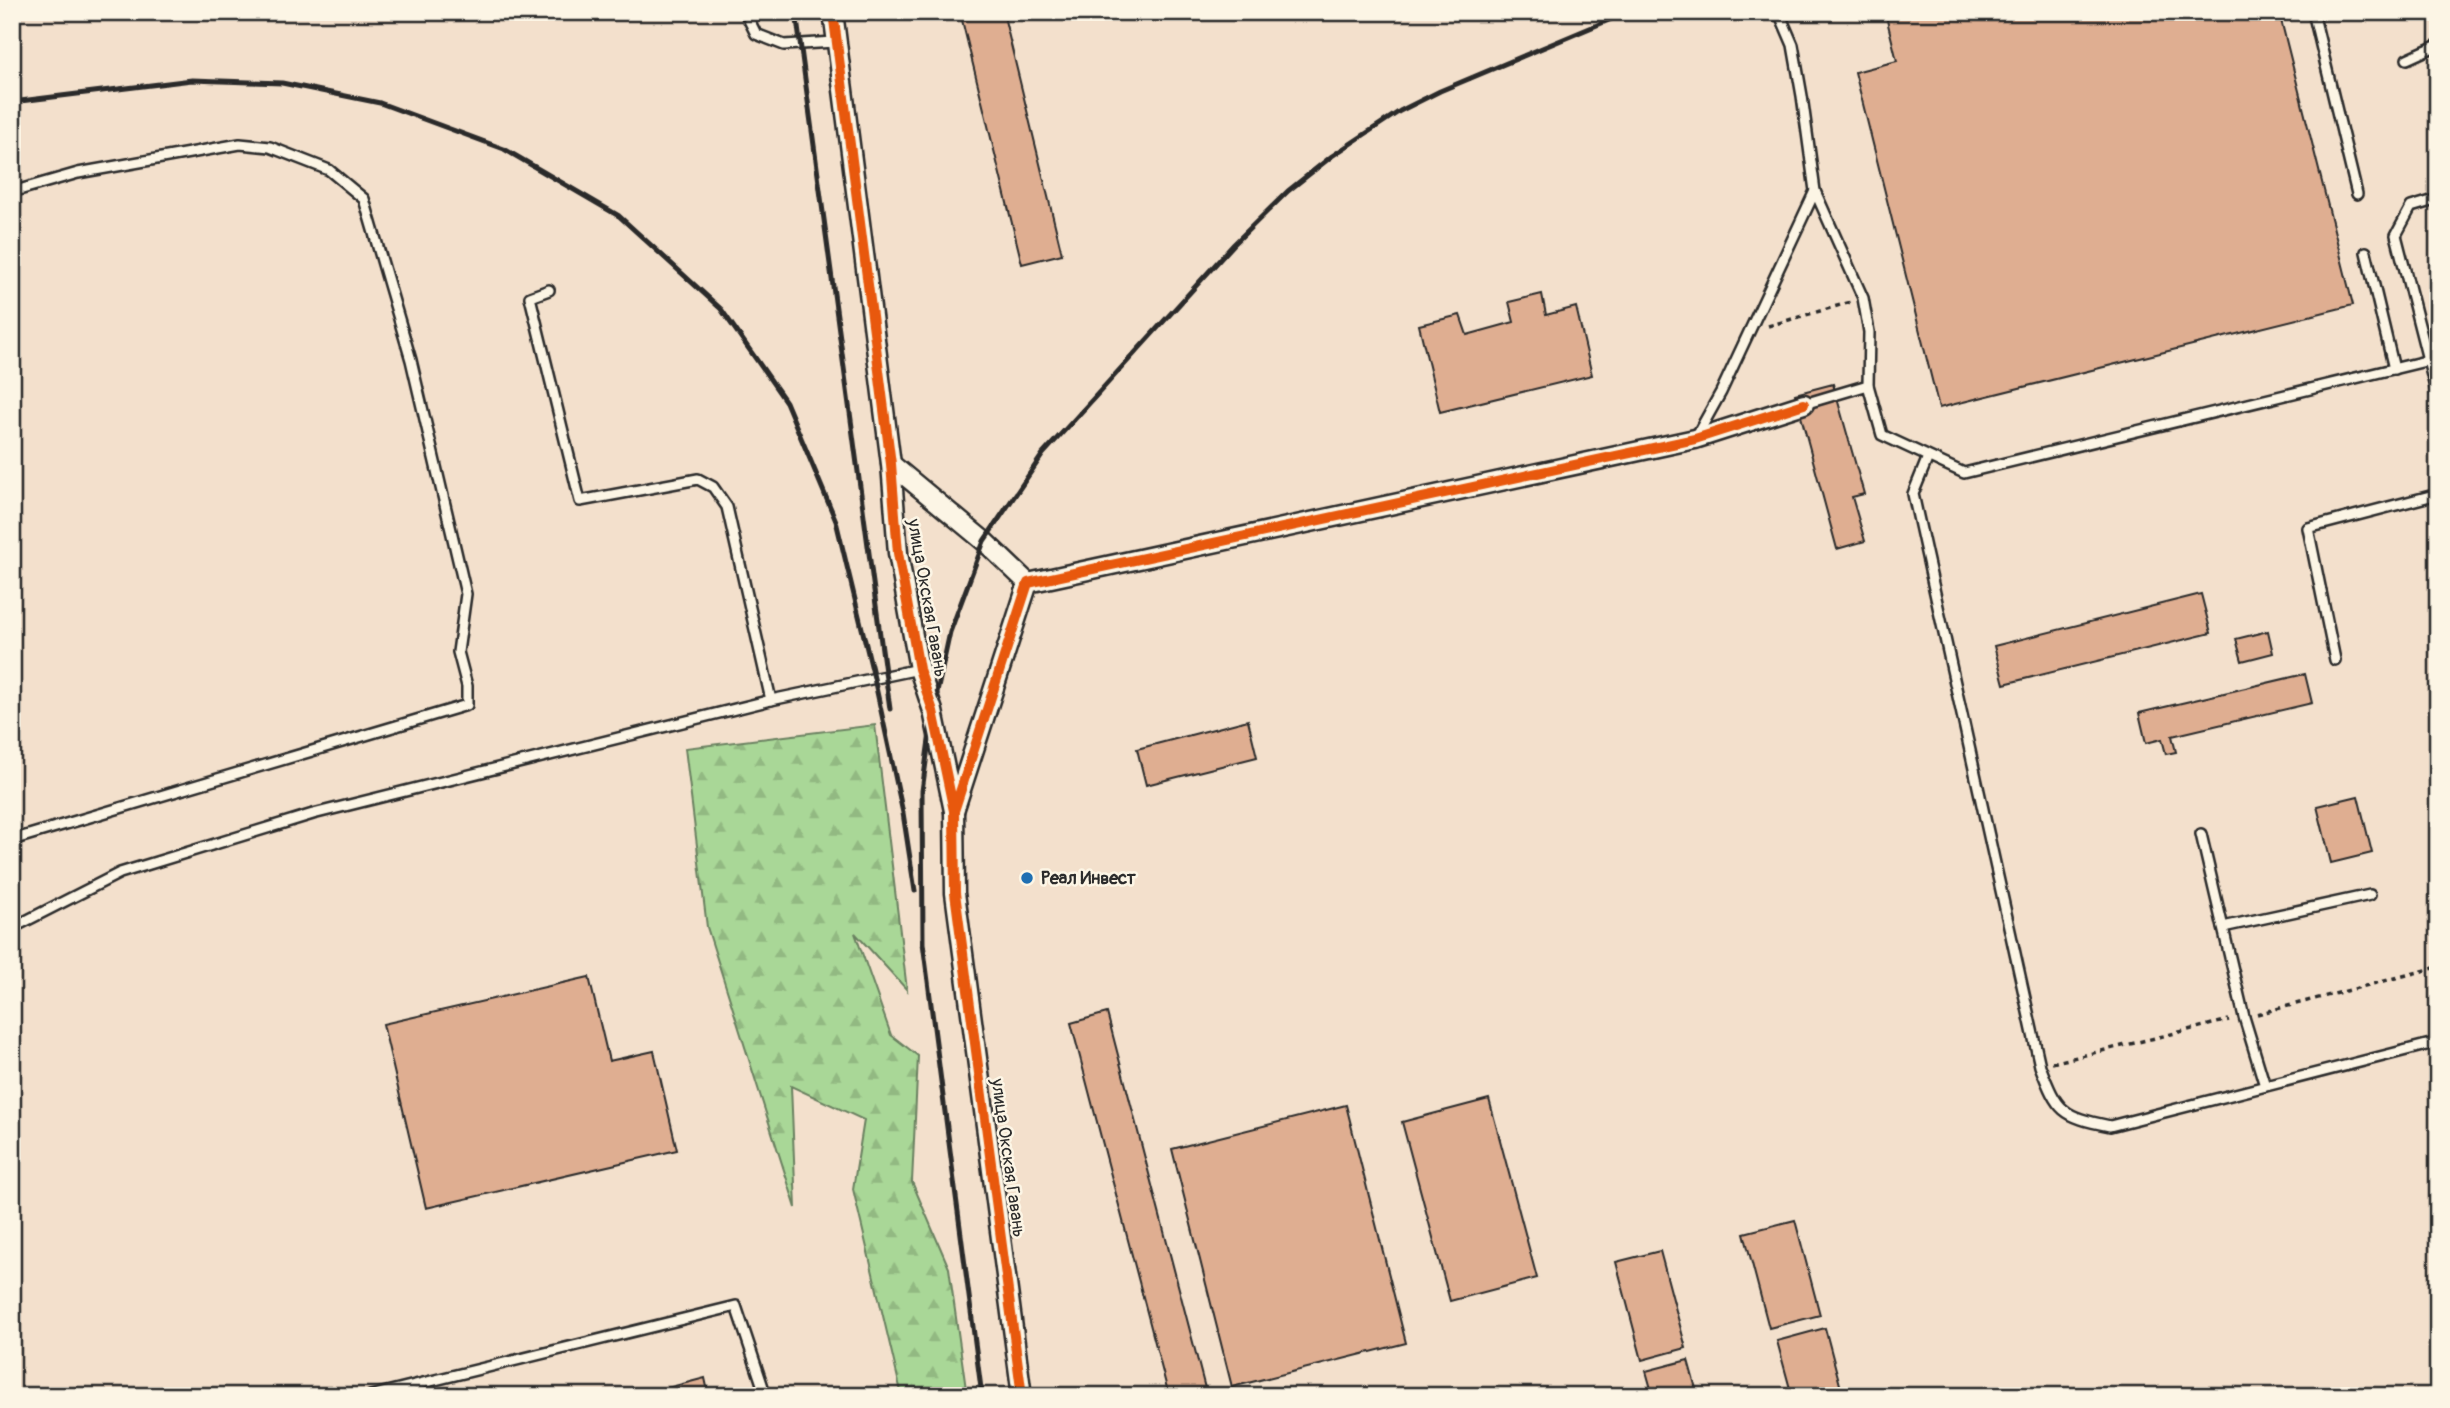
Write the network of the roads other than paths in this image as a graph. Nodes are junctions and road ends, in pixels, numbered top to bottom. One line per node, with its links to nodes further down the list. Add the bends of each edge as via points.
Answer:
1 (745, 12): 6 (lane, via 756,34 784,45)
2 (833, 12): 6 (street, улица Окская Гавань)
3 (1772, 12): 5 (lane)
4 (2314, 12): 11 (lane)
5 (1786, 14): 9 (lane)
6 (835, 42): 22 (street, улица Окская Гавань)
7 (2438, 45): 8 (lane)
8 (2407, 60)
9 (1815, 191): 17 (lane, via 1863,298 1869,332); 20 (lane)
10 (12, 192): 30 (lane, via 79,173 240,144 270,147 329,170 364,199 411,360 466,594 458,652 467,686 467,705)
11 (2357, 194)
12 (2438, 199): 15 (lane, via 2411,207 2396,235)
13 (2366, 252): 16 (lane)
14 (550, 290): 27 (lane, via 530,297 580,501 698,479 713,487 727,507)
15 (2433, 359): 16 (lane); 18 (lane)
16 (2394, 369): 21 (lane, via 1964,473)
17 (1868, 385): 19 (lane); 21 (lane, via 1882,435)
18 (2438, 399)
19 (1804, 404): 20 (street)
20 (1695, 439): 24 (street)
21 (1928, 457): 35 (lane, via 1913,494 2040,1066 2053,1099 2074,1119 2110,1126)
22 (891, 464): 24 (street); 26 (street, улица Окская Гавань, via 898,553)
23 (2438, 494): 25 (lane, via 2308,528)
24 (1028, 583): 28 (street)
25 (2335, 660)
26 (919, 669): 27 (lane); 28 (street, улица Окская Гавань, via 933,711)
27 (771, 700): 33 (lane, via 313,814 120,873)
28 (954, 811): 38 (street, улица Окская Гавань, via 955,893)
29 (2200, 834): 32 (lane)
30 (12, 840)
31 (2370, 895): 32 (lane)
32 (2223, 927): 35 (lane)
33 (12, 928)
34 (2438, 1042): 35 (lane)
35 (2265, 1086)
36 (370, 1396): 37 (lane, via 736,1306)
37 (766, 1396)
38 (1022, 1396)

